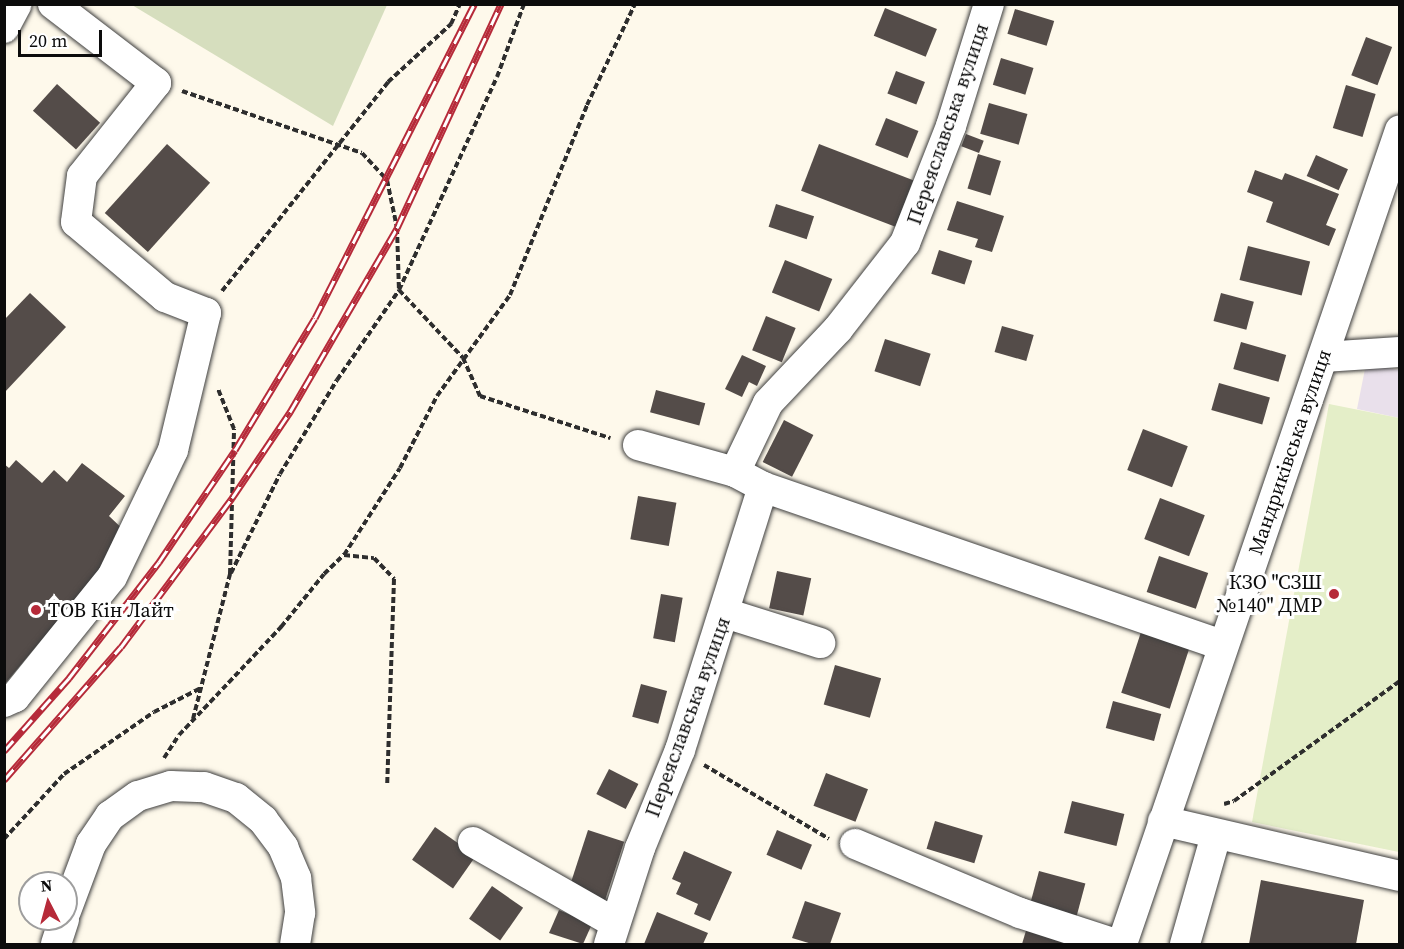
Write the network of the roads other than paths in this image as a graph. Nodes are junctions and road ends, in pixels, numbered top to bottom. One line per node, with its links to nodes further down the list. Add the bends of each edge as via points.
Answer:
1 (17, 4): 4 (street)
2 (53, 4): 14 (street, via 156,83 82,176 76,222 165,297 206,313 173,450 112,577 15,697)
3 (989, 4): 9 (street, Переяславська вулиця, via 951,126 905,243 838,329 768,404)
4 (4, 28)
5 (1400, 130): 7 (street, Мандриківська вулиця)
6 (1400, 352): 7 (street)
7 (1323, 357): 13 (street, Мандриківська вулиця)
8 (638, 445): 9 (street)
9 (735, 472): 10 (street)
10 (763, 487): 11 (street, Переяславська вулиця); 13 (street)
11 (725, 613): 12 (street); 21 (street, Переяславська вулиця, via 680,750 640,848)
12 (820, 643)
13 (1223, 645): 15 (street, Мандриківська вулиця)
14 (4, 702)
15 (1163, 821): 16 (street); 24 (street, Мандриківська вулиця)
16 (1215, 821): 19 (street); 25 (street)
17 (473, 842): 21 (street)
18 (855, 844): 23 (street, via 1020,913)
19 (1400, 876)
20 (78, 879): 22 (street, via 91,844 110,816 138,796 171,786 204,787 236,798 263,820 284,847 296,878 300,913)
21 (612, 934)
22 (295, 945)
23 (1116, 945)
24 (1122, 945)
25 (1185, 945)

